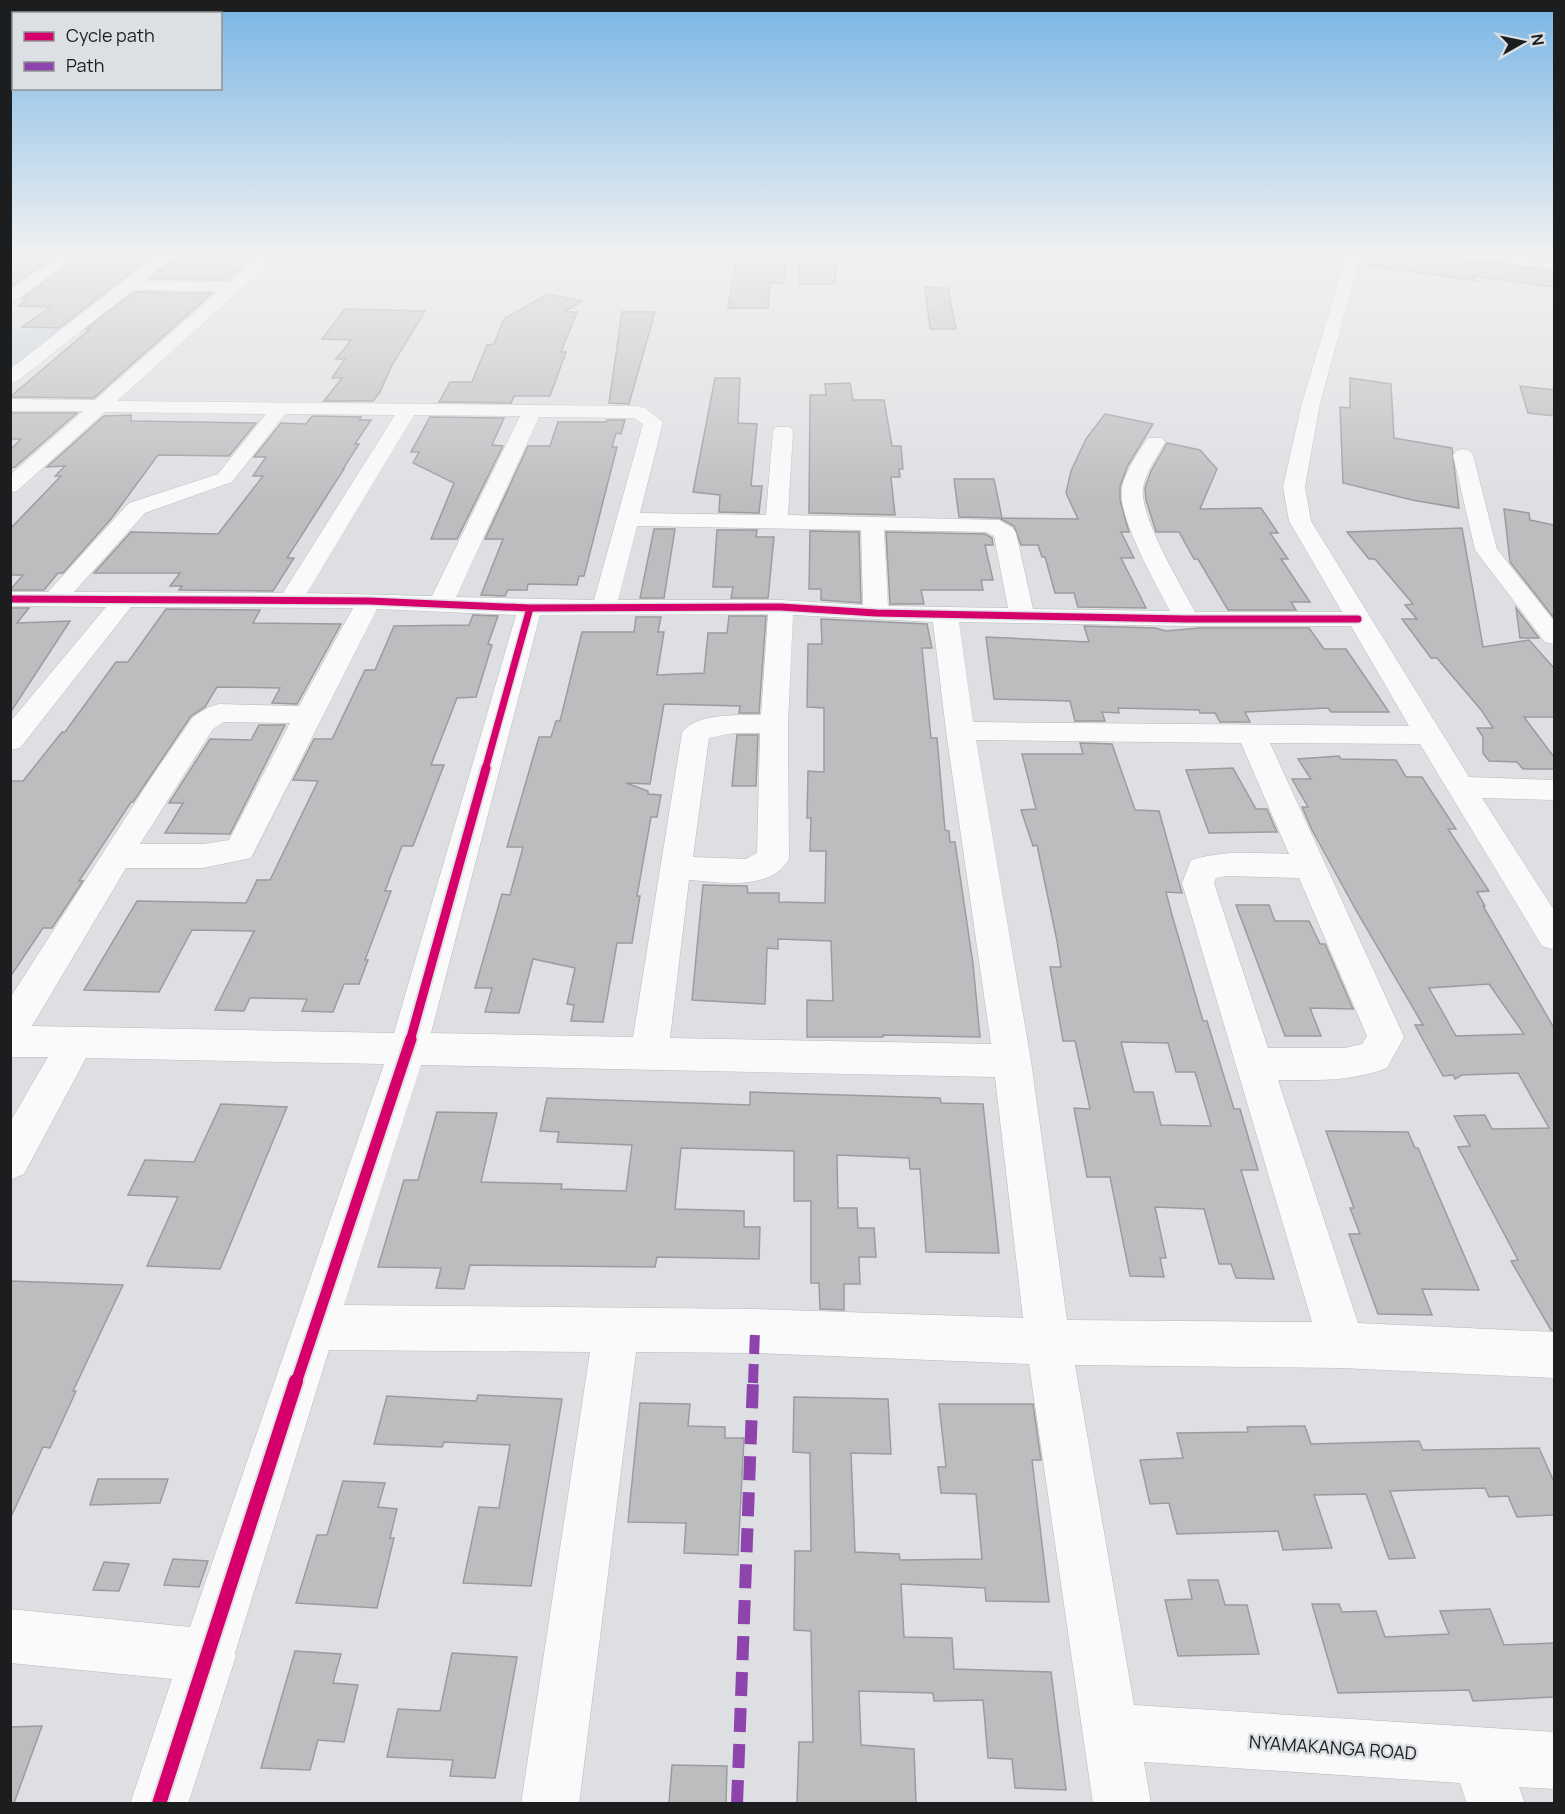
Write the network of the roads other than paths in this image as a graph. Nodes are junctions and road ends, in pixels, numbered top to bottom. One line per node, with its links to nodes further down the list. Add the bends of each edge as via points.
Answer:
1 (66, 335): 4 (street)
2 (181, 335): 6 (street)
3 (1331, 335): 30 (street, via 1311,403 1294,487 1300,521)
4 (10, 378)
5 (10, 405): 6 (street)
6 (100, 407): 7 (street); 13 (street)
7 (279, 409): 8 (street); 18 (street, via 225,478 137,508)
8 (408, 410): 9 (street); 21 (street)
9 (532, 411): 14 (street, via 638,412 653,422); 22 (street)
10 (783, 431): 15 (street)
11 (1155, 442): 29 (street, via 1132,493 1141,525)
12 (1463, 455): 31 (street, via 1486,550)
13 (10, 487)
14 (627, 519): 15 (street); 25 (street)
15 (777, 521): 16 (street)
16 (872, 522): 26 (street); 28 (street, via 991,525 1003,530)
17 (10, 598): 18 (street)
18 (55, 599): 19 (street)
19 (125, 599): 21 (street); 37 (street)
20 (369, 601): 21 (street); 22 (street); 32 (street)
21 (290, 602)
22 (441, 603): 24 (street)
23 (781, 607): 25 (street); 26 (street); 33 (street)
24 (530, 608): 25 (street); 47 (street)
25 (604, 609)
26 (876, 613): 27 (street)
27 (945, 614): 28 (street); 34 (street)
28 (1022, 615): 29 (street)
29 (1186, 619): 30 (street)
30 (1358, 619): 36 (street)
31 (1554, 637)
32 (308, 715): 40 (street, via 219,713 203,723); 40 (street, via 240,850 203,856)
33 (774, 723): 42 (street, via 704,728 696,733); 42 (street, via 773,859 750,871)
34 (960, 731): 35 (street); 49 (street)
35 (1251, 733): 36 (street); 41 (street)
36 (1430, 735): 38 (street)
37 (10, 741)
38 (1460, 787): 39 (street); 43 (street)
39 (1554, 790)
40 (119, 856): 44 (street)
41 (1310, 867): 50 (street, via 1202,867 1198,883); 50 (street, via 1386,1037 1374,1057 1345,1064)
42 (675, 868): 48 (street)
43 (1554, 938)
44 (10, 1030)
45 (10, 1041): 46 (street)
46 (75, 1044): 47 (street); 51 (street)
47 (408, 1049): 48 (street); 52 (street)
48 (649, 1054): 49 (street)
49 (1012, 1061): 54 (street)
50 (1256, 1064): 55 (street)
51 (10, 1161)
52 (314, 1327): 53 (street); 58 (street)
53 (616, 1332): 54 (street, via 755,1331); 63 (street)
54 (1048, 1342): 55 (street); 59 (street)
55 (1342, 1345): 56 (street)
56 (1554, 1356)
57 (10, 1636): 58 (street)
58 (209, 1656): 62 (street)
59 (1111, 1732): 61 (street, NYAMAKANGA ROAD); 64 (street)
60 (1554, 1761): 61 (street, NYAMAKANGA ROAD)
61 (1488, 1780)
62 (159, 1803)
63 (550, 1803)
64 (1122, 1803)

